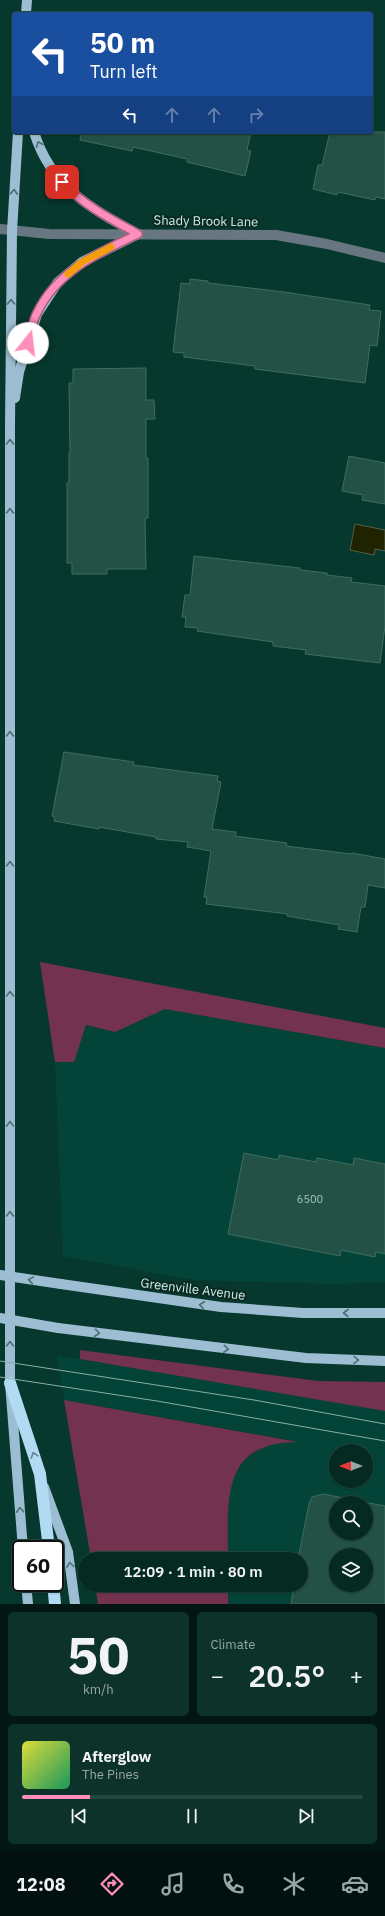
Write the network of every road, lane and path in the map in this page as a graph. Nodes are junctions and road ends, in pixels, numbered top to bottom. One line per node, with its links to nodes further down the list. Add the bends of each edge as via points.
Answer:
1 (28, 0): 2 (main road)
2 (26, 12)
3 (18, 134): 6 (main road, one-way to 3)
4 (35, 134): 7 (main road, one-way to 4, via 102,214 70,191 52,171)
5 (0, 229): 6 (street, Shady Brook Lane)
6 (12, 231): 7 (street, Shady Brook Lane, via 49,234); 9 (main road, one-way to 6)
7 (138, 234): 8 (street, Shady Brook Lane, via 276,235); 9 (main road, via 82,262 58,282 36,314 19,372)
8 (385, 258)
9 (10, 426): 14 (main road, one-way to 9)
10 (0, 1275): 11 (main road, Greenville Avenue, one-way to 10, bridge, via 303,1313 221,1307)
11 (385, 1313)
12 (0, 1318): 13 (main road, one-way to 13, bridge, via 58,1328 306,1358)
13 (385, 1361)
14 (10, 1383): 15 (highway, one-way to 14); 16 (main road, one-way to 14)
15 (40, 1474): 17 (highway); 22 (main road, one-way to 15, via 68,1552)
16 (22, 1540)
17 (48, 1540)
18 (27, 1592): 20 (main road)
19 (54, 1592): 21 (highway)
20 (28, 1604)
21 (55, 1604)
22 (76, 1604)

